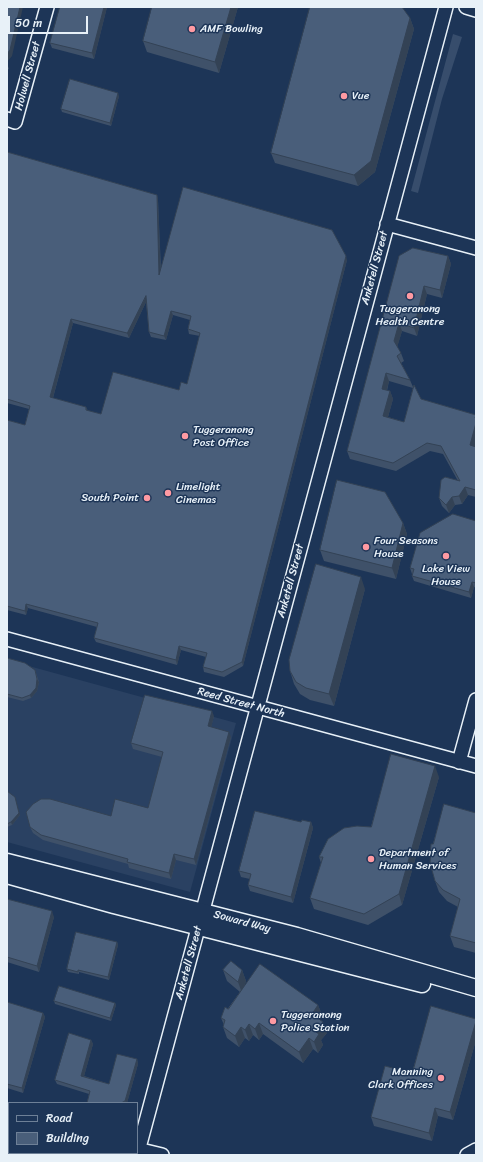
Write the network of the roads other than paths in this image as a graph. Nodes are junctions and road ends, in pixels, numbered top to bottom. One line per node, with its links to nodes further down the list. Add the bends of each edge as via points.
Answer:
1 (47, 7): 5 (street, Holwell Street)
2 (446, 7): 6 (street, Anketell Street)
3 (466, 7): 4 (street)
4 (476, 10)
5 (11, 121)
6 (387, 224): 7 (street); 10 (street, Anketell Street)
7 (476, 248)
8 (7, 639): 10 (street, Reed Street North)
9 (476, 700): 11 (street)
10 (258, 707): 11 (street, Reed Street North); 15 (street, Anketell Street)
11 (459, 762): 12 (street, Reed Street North)
12 (476, 766)
13 (7, 862): 15 (main road, Soward Way)
14 (7, 875): 16 (main road, Soward Way)
15 (202, 912): 16 (street, Anketell Street); 17 (main road, Soward Way, via 323,943)
16 (198, 927): 18 (main road, Soward Way); 20 (street, Anketell Street)
17 (476, 988)
18 (476, 999)
19 (476, 1150): 22 (street)
20 (138, 1151): 21 (street)
21 (162, 1155)
22 (467, 1155)

